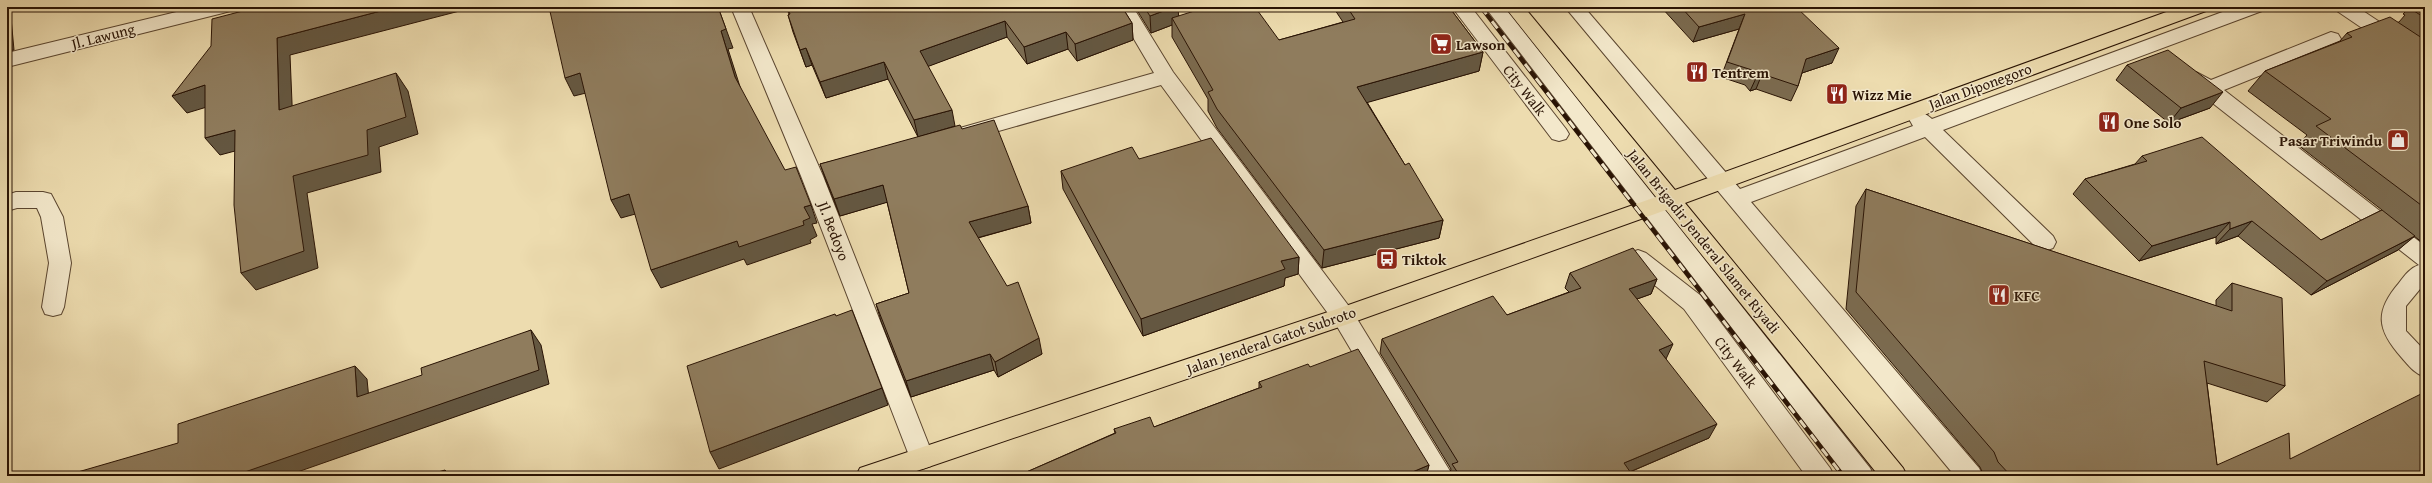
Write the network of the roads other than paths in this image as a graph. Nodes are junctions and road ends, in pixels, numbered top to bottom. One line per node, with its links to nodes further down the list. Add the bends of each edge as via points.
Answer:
1 (223, 7): 14 (street, Jl. Lawung)
2 (740, 7): 33 (street, Jl. Bedoyo, via 819,174)
3 (1124, 7): 16 (street)
4 (1461, 7): 20 (street, City Walk)
5 (1494, 7): 25 (street)
6 (1514, 7): 25 (main road, Jalan Brigadir Jenderal Slamet Riyadi)
7 (1574, 7): 22 (street)
8 (2199, 7): 11 (main road, Jalan Diponegoro)
9 (2255, 7): 13 (street)
10 (2344, 7): 15 (street)
11 (2135, 30): 13 (street); 18 (main road, Jalan Diponegoro)
12 (2331, 39): 17 (street)
13 (2153, 45): 17 (street); 19 (street)
14 (7, 60)
15 (2425, 61)
16 (1166, 77): 21 (street); 31 (street)
17 (2208, 89): 27 (street)
18 (1911, 111): 19 (street); 22 (main road, Jalan Diponegoro)
19 (1929, 128): 23 (street); 26 (street)
20 (1559, 134)
21 (948, 138)
22 (1721, 180): 23 (street); 25 (main road, Jalan Diponegoro)
23 (1737, 199): 40 (street)
24 (7, 203): 30 (street, via 16,200 43,200 52,217 60,263)
25 (1660, 203): 31 (main road, Jalan Jenderal Gatot Subroto); 38 (street); 39 (main road, Jalan Brigadir Jenderal Slamet Riyadi)
26 (2045, 242)
27 (2425, 258)
28 (1638, 260): 37 (street, City Walk, via 1692,302)
29 (2425, 272): 32 (street, via 2416,277 2394,304 2395,334)
30 (54, 307)
31 (1343, 316): 33 (main road, Jalan Jenderal Gatot Subroto); 36 (street)
32 (2425, 366)
33 (922, 458): 34 (main road, Jalan Jenderal Gatot Subroto)
34 (899, 471): 35 (main road, Jalan Jenderal Gatot Subroto)
35 (869, 476)
36 (1440, 476)
37 (1821, 476)
38 (1861, 476)
39 (1894, 476)
40 (1970, 476)

